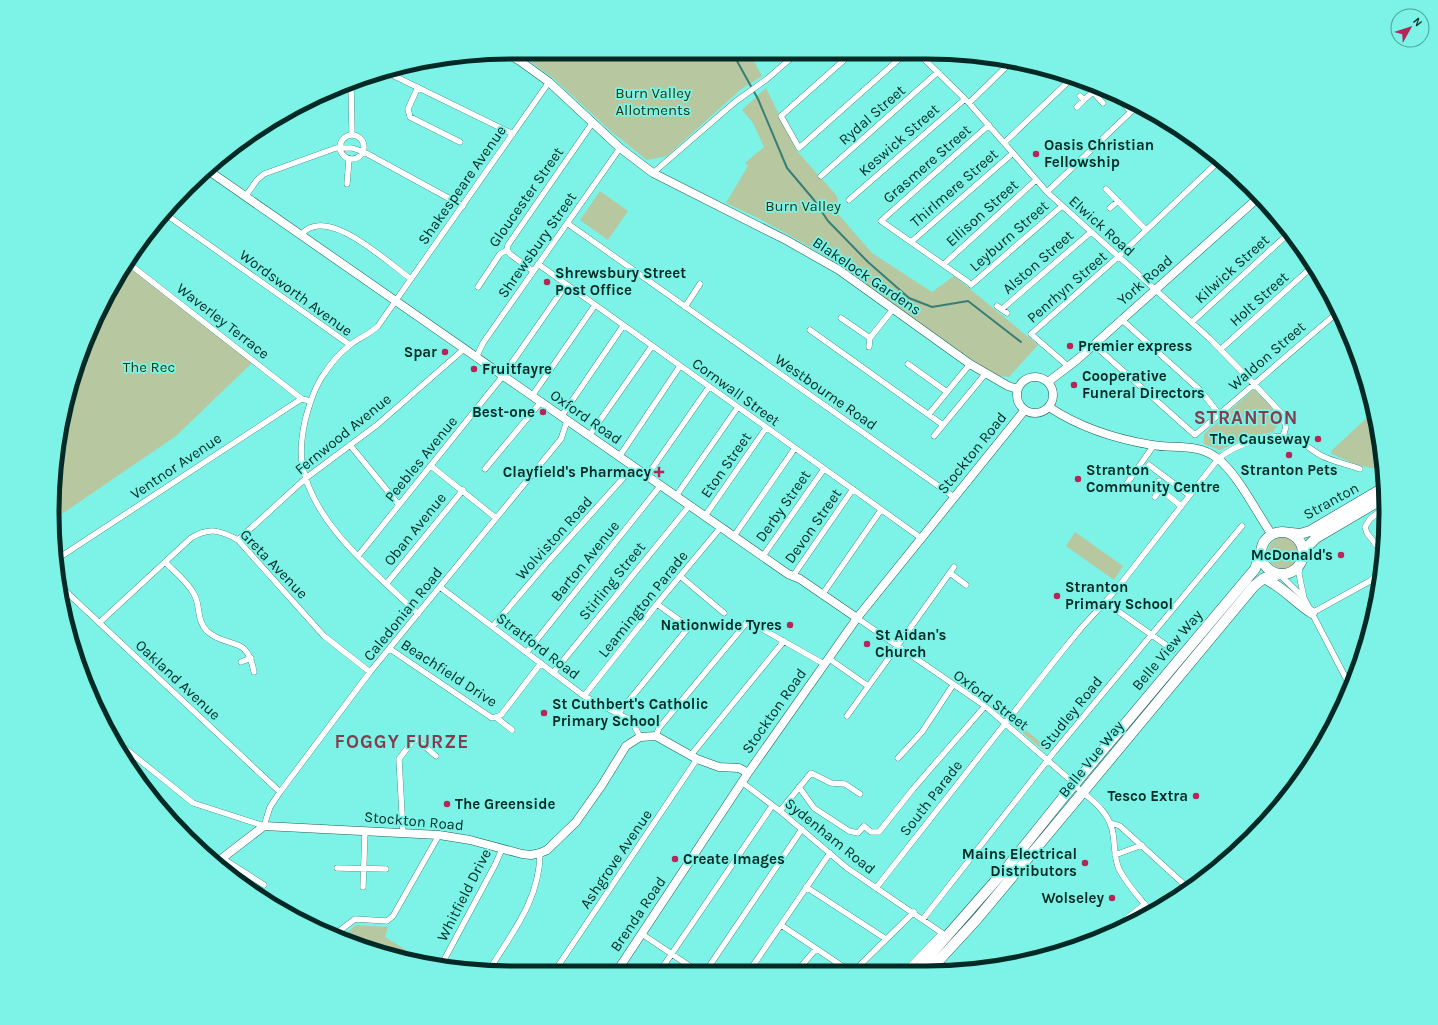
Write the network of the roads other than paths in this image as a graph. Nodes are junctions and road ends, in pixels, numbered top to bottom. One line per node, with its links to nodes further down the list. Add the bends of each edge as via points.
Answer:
1 (516, 59): 9 (street, Blakelock Gardens)
2 (790, 59): 33 (street)
3 (845, 59): 4 (street, via 781,116 799,148)
4 (899, 59)
5 (924, 59): 7 (street, Elwick Road)
6 (1006, 67): 14 (street, Keswick Street)
7 (938, 72): 14 (street, Elwick Road); 34 (street, Rydal Street)
8 (392, 75): 11 (street)
9 (549, 82): 20 (street, Blakelock Gardens); 23 (street, Shakespeare Avenue)
10 (1068, 82): 25 (street)
11 (418, 87): 23 (street); 24 (street, via 408,109 410,117)
12 (351, 89): 22 (street)
13 (1097, 96): 15 (street); 17 (street, via 1093,92 1082,98)
14 (967, 101): 21 (street, Elwick Road); 40 (street, Keswick Street)
15 (1104, 103)
16 (1125, 106): 19 (street)
17 (1078, 107)
18 (1133, 110): 19 (street)
19 (1131, 112): 38 (street)
20 (593, 122): 27 (street, Blakelock Gardens); 53 (street, Gloucester Street)
21 (989, 125): 25 (street, Elwick Road); 52 (street, Grasmere Street, via 881,221)
22 (352, 134): 26 (street, via 344,138); 28 (street, via 362,139)
23 (513, 134): 43 (street, Shakespeare Avenue)
24 (460, 142)
25 (1004, 143): 29 (street, Elwick Road)
26 (340, 147): 28 (street); 30 (street, via 342,154); 39 (street, via 264,174)
27 (620, 148): 33 (street, Blakelock Gardens); 47 (street, Shrewsbury Street)
28 (364, 152): 30 (street, via 360,157); 43 (street)
29 (1013, 153): 35 (street, Elwick Road); 52 (street, Thirlmere Street)
30 (349, 159): 36 (street)
31 (1216, 164): 48 (street, Penrhyn Street)
32 (212, 173): 39 (street, Oxford Road)
33 (653, 173): 68 (street, Blakelock Gardens, via 827,263)
34 (821, 176)
35 (1036, 180): 38 (street, Elwick Road); 56 (street, Ellison Street)
36 (347, 184)
37 (1106, 188): 41 (street)
38 (1047, 192): 44 (street, Elwick Road)
39 (245, 197): 50 (street, Oxford Road)
40 (849, 200)
41 (1118, 201): 45 (street); 48 (street)
42 (1255, 201): 64 (street, York Road)
43 (463, 206): 60 (street, Shakespeare Avenue)
44 (1062, 206): 49 (street, Elwick Road); 56 (street, Leyburn Street, via 970,283)
45 (1110, 208)
46 (168, 218): 77 (street, Wordsworth Avenue)
47 (566, 223): 55 (street, Shrewsbury Street); 67 (street, Westbourne Road)
48 (1146, 230): 54 (street, Penrhyn Street)
49 (1091, 232): 54 (street, Elwick Road); 69 (street, Alston Street)
50 (301, 235): 60 (street, via 305,230 315,226 336,228 348,233); 65 (street, Oxford Road)
51 (1285, 236): 73 (street, Kilwick Street)
52 (911, 242): 56 (street)
53 (507, 250): 59 (street); 63 (street, Gloucester Street, via 500,254)
54 (1118, 257): 64 (street, Elwick Road); 87 (street, Penrhyn Street, via 1031,334)
55 (538, 264): 59 (street, Shrewsbury Street); 62 (street, Cornwall Street)
56 (944, 264)
57 (132, 266): 96 (street, Waverley Terrace)
58 (1308, 270): 82 (street, Holt Street)
59 (533, 271): 83 (street, Shrewsbury Street, via 483,343)
60 (411, 279): 65 (street, Shakespeare Avenue)
61 (700, 284): 67 (street)
62 (566, 285): 66 (street, Cornwall Street); 89 (street, Peebles Avenue)
63 (478, 287)
64 (1155, 290): 72 (street, York Road); 73 (street, Elwick Road)
65 (395, 301): 77 (street, Shakespeare Avenue, via 373,331); 81 (street, Oxford Road)
66 (595, 305): 74 (street, Cornwall Street); 95 (street)
67 (685, 306): 133 (street, Westbourne Road)
68 (893, 309): 76 (street); 85 (street, Blakelock Gardens)
69 (1002, 309)
70 (1334, 316): 91 (street, Waldon Street)
71 (841, 318): 76 (street)
72 (1122, 319): 78 (street, York Road); 103 (street, via 1201,391)
73 (1192, 322): 82 (street, Elwick Road)
74 (623, 326): 79 (street, Cornwall Street); 104 (street, Caledonian Road)
75 (810, 330): 102 (street)
76 (870, 338): 80 (street)
77 (350, 345): 97 (street, Wordsworth Avenue, via 324,374)
78 (1094, 345): 87 (street, York Road); 103 (street, Waldon Street, via 1195,435)
79 (652, 346): 86 (street, Cornwall Street); 107 (street)
80 (869, 347)
81 (464, 349): 83 (street, Oxford Road); 110 (street, Fernwood Avenue, via 376,426)
82 (1221, 350): 91 (street, Elwick Road)
83 (476, 358): 89 (street, Oxford Road)
84 (908, 364): 94 (street)
85 (970, 364): 88 (street, Blakelock Gardens); 94 (street)
86 (680, 366): 92 (street, Cornwall Street); 113 (street)
87 (1069, 367): 90 (street, York Road)
88 (986, 373): 93 (street, Blakelock Gardens); 105 (street)
89 (502, 377): 95 (street, Oxford Road); 115 (street, Peebles Avenue)
90 (1048, 382): 93 (street, via 1031,377 1021,383); 99 (street, via 1053,392)
91 (1254, 384): 103 (street, Waldon Street); 109 (street, Elwick Road, via 1282,414 1286,426)
92 (709, 387): 100 (street, Cornwall Street); 121 (street)
93 (1018, 389): 101 (street, via 1018,403)
94 (947, 392): 102 (street)
95 (532, 396): 98 (street, Oxford Road)
96 (302, 399): 97 (street); 151 (street, Ventnor Avenue)
97 (310, 401): 122 (street, Wordsworth Avenue, via 301,450)
98 (540, 403): 104 (street, Oxford Road); 118 (street)
99 (1049, 407): 101 (street, via 1040,413); 111 (street, via 1066,418 1112,435)
100 (738, 408): 106 (street, Cornwall Street); 130 (street)
101 (1024, 411): 133 (street, Stockton Road)
102 (929, 414): 105 (street)
103 (1219, 414)
104 (564, 419): 107 (street, Oxford Road); 141 (street, Caledonian Road, via 560,439)
105 (943, 425): 108 (street)
106 (766, 428): 112 (street, Cornwall Street); 140 (street, Eton Street)
107 (589, 436): 113 (street, Oxford Road)
108 (934, 436)
109 (1283, 436): 114 (street, via 1254,442 1224,453); 120 (street, Stranton, via 1300,441 1322,456)
110 (350, 445): 122 (street, Fernwood Avenue); 135 (street)
111 (1154, 445): 114 (street, via 1201,449); 125 (street)
112 (795, 448): 119 (street, Cornwall Street); 146 (street)
113 (619, 457): 117 (street, Oxford Road)
114 (1218, 459): 132 (street, South Parade); 145 (street, via 1234,477)
115 (431, 466): 127 (street); 135 (street, Peebles Avenue)
116 (1149, 466): 132 (street)
117 (634, 467): 121 (street, Oxford Road); 176 (street, Wolviston Road)
118 (485, 469)
119 (824, 469): 128 (street, Cornwall Street); 153 (street, Derby Street)
120 (1360, 469)
121 (647, 476): 124 (street, Oxford Road)
122 (306, 478): 148 (street, Fernwood Avenue); 152 (street, Wordsworth Avenue, via 333,530)
123 (1159, 480): 126 (street)
124 (661, 485): 130 (street, Oxford Road); 182 (street, Barton Avenue)
125 (1123, 489)
126 (1160, 489): 131 (street); 137 (street)
127 (463, 490): 141 (street); 163 (street, Oban Avenue)
128 (853, 490): 138 (street, Cornwall Street); 160 (street, Devon Street)
129 (1378, 491): 144 (highway, Stranton, via 1310,531)
130 (676, 496): 136 (street, Oxford Road)
131 (1154, 496)
132 (1190, 496): 137 (street, South Parade)
133 (954, 498): 147 (street, Stockton Road)
134 (1379, 501): 154 (highway, Stranton, via 1316,538 1307,547)
135 (399, 505): 152 (street, Peebles Avenue)
136 (690, 505): 140 (street, Oxford Road); 189 (street, Stirling Street)
137 (1182, 506): 169 (street, South Parade)
138 (881, 510): 147 (street, Cornwall Street); 167 (street)
139 (1379, 512): 149 (street, via 1366,524 1367,533)
140 (705, 516): 143 (street, Oxford Road)
141 (496, 518): 165 (street, Caledonian Road)
142 (1242, 526): 177 (street, Studley Road)
143 (721, 527): 146 (street, Oxford Road); 159 (street, Leamington Parade)
144 (1291, 533): 145 (highway, via 1280,532); 154 (highway, via 1300,542)
145 (1272, 535): 150 (highway, via 1263,543)
146 (734, 536): 153 (street, Oxford Road)
147 (921, 538): 174 (street, Stockton Road)
148 (238, 540): 155 (street, Greta Avenue, via 223,532 205,530 191,538); 188 (street, Greta Avenue, via 324,636)
149 (1378, 547)
150 (1260, 555): 158 (highway, via 1267,568); 207 (highway, Belle View Way, via 1255,569)
151 (61, 556)
152 (358, 556): 163 (street, Wordsworth Avenue)
153 (763, 556): 160 (street, Oxford Road)
154 (1301, 560): 158 (highway, via 1290,573); 168 (street, via 1299,574)
155 (166, 562): 175 (street, Greta Avenue); 183 (street, via 192,590 197,602 199,619 205,629 217,637 241,646)
156 (954, 567): 157 (street)
157 (950, 573): 164 (street); 179 (street)
158 (1279, 575): 161 (highway, Belle Vue Way); 168 (street)
159 (680, 576): 170 (street, Leamington Parade); 171 (street)
160 (793, 576): 167 (street, Oxford Road)
161 (1264, 578): 172 (highway, via 1286,590); 213 (highway, Belle Vue Way, via 1254,586)
162 (1374, 578): 172 (street)
163 (387, 583): 173 (street, Wordsworth Avenue)
164 (966, 585)
165 (440, 587): 173 (street, Caledonian Road); 176 (street, Stratford Road)
166 (66, 592): 175 (street, Oakland Avenue)
167 (822, 595): 174 (street, Oxford Road)
168 (1304, 598): 172 (street)
169 (1105, 602): 177 (street); 198 (street, South Parade)
170 (657, 604): 193 (street, Leamington Parade); 195 (street, via 689,627)
171 (724, 613)
172 (1312, 613): 190 (street)
173 (418, 614): 180 (street, Caledonian Road)
174 (857, 618): 179 (street, Oxford Street); 184 (street, Stockton Road)
175 (100, 623): 212 (street, Oakland Avenue)
176 (493, 626): 182 (street, Stratford Road)
177 (1151, 634): 181 (street); 206 (street, Studley Road)
178 (784, 641): 184 (street); 200 (street, via 750,621 746,622); 204 (street, Ashgrove Avenue)
179 (896, 646): 191 (street, Oxford Street); 192 (street)
180 (390, 649): 188 (street, Caledonian Road); 197 (street, Beachfield Drive, via 492,718)
181 (1173, 650)
182 (527, 652): 186 (street, Stratford Road)
183 (250, 658): 185 (street); 187 (street)
184 (826, 661): 192 (street); 208 (street, Stockton Road)
185 (241, 662)
186 (541, 663): 189 (street, Stratford Road); 197 (street, Beachfield Drive)
187 (254, 672)
188 (370, 672): 212 (street, Caledonian Road)
189 (553, 673): 193 (street, Stratford Road)
190 (1347, 679)
191 (953, 685): 194 (street, Oxford Street); 205 (street, via 922,732)
192 (868, 686): 196 (street)
193 (584, 696): 195 (street, Stratford Road)
194 (985, 706): 198 (street, Oxford Street); 211 (street, via 879,832 871,832 864,826 856,834 814,808)
195 (618, 714): 201 (street, Stratford Road, via 632,721)
196 (847, 716)
197 (497, 718): 199 (street)
198 (1005, 723): 206 (street, Oxford Street); 237 (street, South Parade)
199 (512, 730)
200 (656, 736): 201 (street); 204 (street, Stockton Road)
201 (640, 737): 225 (street, via 626,746 576,822 556,843)
202 (129, 754): 218 (street, via 193,802)
203 (436, 756): 221 (street, via 415,738 399,759)
204 (694, 757): 208 (street, Stockton Road, via 720,767 739,768); 251 (street, Ashgrove Avenue)
205 (898, 758)
206 (1048, 760): 209 (street, Oxford Street); 241 (street, Studley Road)
207 (1094, 761): 209 (highway, Belle Vue Way)
208 (748, 773): 210 (street, Brenda Road)
209 (1071, 782): 213 (street, Oxford Street); 261 (highway, Belle Vue Way, via 1005,870)
210 (742, 783): 215 (street, Sydenham Road); 245 (street, Brenda Road)
211 (799, 787): 214 (street, via 811,773 831,783 845,784); 216 (street)
212 (280, 792): 218 (street, Caledonian Road, via 270,807)
213 (1083, 793): 217 (street, Oxford Street, via 1099,806); 262 (highway, Belle Vue Way, via 977,919)
214 (860, 794)
215 (772, 806): 216 (street, Sydenham Road); 248 (street)
216 (780, 811): 219 (street, Sydenham Road)
217 (1111, 823): 223 (street, via 1120,826); 227 (street)
218 (264, 826): 220 (street, Stockton Road); 228 (street)
219 (802, 829): 226 (street, Sydenham Road); 255 (street)
220 (365, 830): 221 (street, Stockton Road); 231 (street)
221 (403, 832): 222 (street, Stockton Road)
222 (439, 835): 224 (street, Stockton Road); 244 (street, via 393,916 387,920 355,919)
223 (1142, 845): 227 (street); 234 (street)
224 (502, 849): 225 (street, Stockton Road, via 522,854); 249 (street, Whitfield Drive)
225 (540, 853): 250 (street, via 538,876 529,905)
226 (830, 853): 236 (street); 237 (street, Sydenham Road)
227 (1115, 855): 238 (street, via 1120,870)
228 (221, 860)
229 (229, 867): 233 (street)
230 (337, 868): 231 (street)
231 (363, 868): 232 (street); 235 (street)
232 (386, 869)
233 (264, 885)
234 (1184, 885)
235 (363, 887)
236 (806, 887): 243 (street); 246 (street)
237 (876, 888): 240 (street, Sydenham Road)
238 (1145, 904): 239 (street); 242 (street)
239 (1147, 907)
240 (914, 912): 241 (street, Sydenham Road); 246 (street)
241 (923, 919): 260 (street, Sydenham Road, via 942,933)
242 (1126, 919)
243 (781, 924): 247 (street); 256 (street)
244 (339, 931)
245 (642, 934): 248 (street); 252 (street, Brenda Road)
246 (886, 939): 259 (street)
247 (816, 949): 257 (street); 258 (street)
248 (672, 954): 253 (street); 254 (street)
249 (445, 961)
250 (492, 965)
251 (558, 966)
252 (620, 966)
253 (664, 966)
254 (690, 966)
255 (709, 966)
256 (753, 966)
257 (801, 966)
258 (842, 966)
259 (859, 966)
260 (911, 966)
261 (921, 966)
262 (934, 966)

